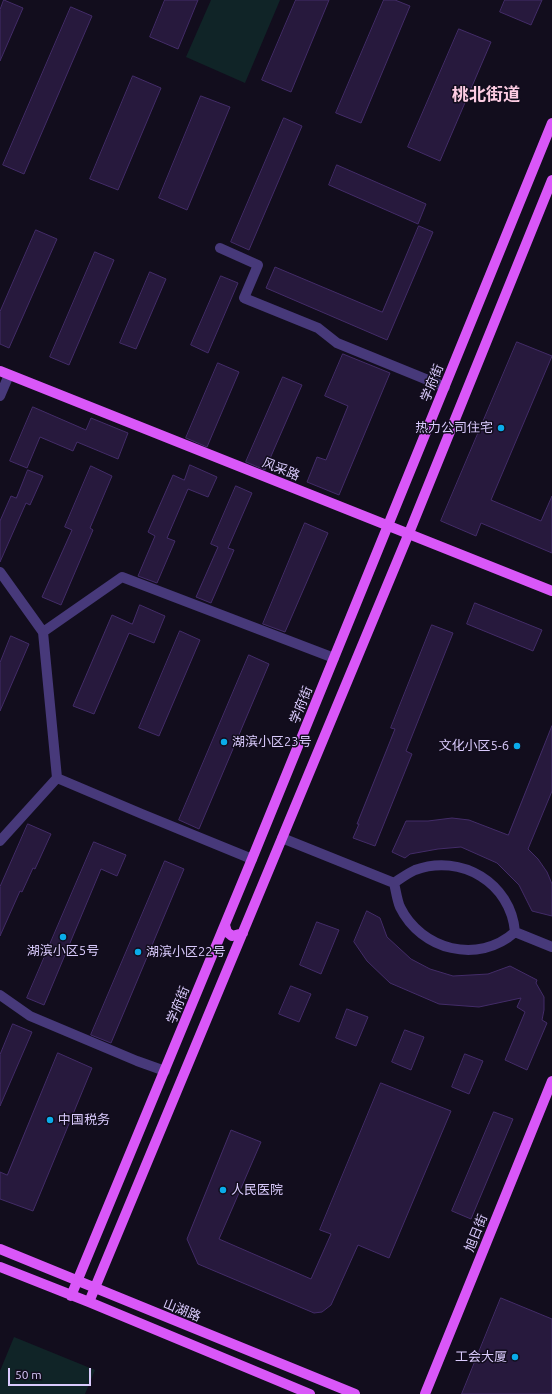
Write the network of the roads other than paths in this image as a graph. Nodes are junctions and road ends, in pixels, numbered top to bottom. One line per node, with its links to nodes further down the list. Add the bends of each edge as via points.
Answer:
1 (552, 123): 5 (main road, 学府街)
2 (552, 180): 8 (main road)
3 (220, 248): 5 (street, via 258,265 244,298 318,328 337,343)
4 (4, 373): 6 (street); 7 (main road, 风采路)
5 (445, 387): 7 (main road, 学府街)
6 (0, 396)
7 (388, 526): 8 (main road, 风采路); 12 (main road, 学府街)
8 (409, 533): 10 (main road, 风采路); 14 (main road)
9 (0, 572): 11 (street)
10 (552, 591)
11 (43, 632): 12 (street, via 122,577); 13 (street)
12 (334, 658): 16 (main road, 学府街)
13 (57, 778): 15 (street); 16 (street)
14 (282, 838): 17 (street); 20 (main road)
15 (0, 841)
16 (252, 859): 18 (main road, 学府街)
17 (394, 883): 19 (street, via 400,906 409,921 424,936 438,944 455,950 474,950 500,942); 19 (street, via 414,870 431,866 453,866 468,870 485,877 494,886 512,914)
18 (225, 925): 20 (main road, via 227,932 232,936); 23 (main road, 学府街)
19 (515, 932): 21 (street)
20 (244, 933): 28 (main road)
21 (552, 947)
22 (0, 995): 23 (street, via 30,1016)
23 (165, 1071): 27 (main road, 学府街)
24 (552, 1081): 33 (main road, 旭日街)
25 (0, 1249): 27 (main road, 山湖路)
26 (0, 1267): 29 (main road)
27 (77, 1281): 28 (main road, 山湖路); 29 (main road, 学府街)
28 (96, 1288): 30 (main road); 32 (main road, 山湖路)
29 (71, 1296): 30 (main road)
30 (89, 1302): 31 (main road)
31 (310, 1394)
32 (355, 1394)
33 (424, 1394)

